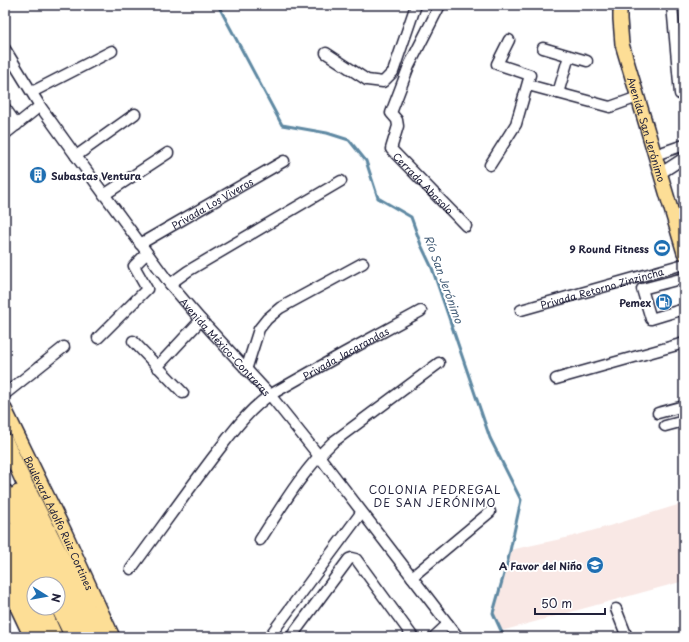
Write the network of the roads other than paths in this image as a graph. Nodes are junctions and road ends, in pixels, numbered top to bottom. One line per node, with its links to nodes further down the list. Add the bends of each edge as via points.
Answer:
1 (416, 5): 9 (street, via 393,72 383,82 367,80)
2 (440, 5): 33 (street, Cerrada Abasolo, via 409,66 392,113 398,126 391,149)
3 (620, 5): 17 (main road, Avenida San Jerónimo, via 622,44)
4 (672, 5): 16 (street)
5 (509, 40): 13 (street, via 497,64 530,75)
6 (543, 48): 10 (street)
7 (5, 49): 12 (street, Avenida México-Contreras)
8 (112, 51): 14 (street)
9 (326, 53)
10 (569, 56): 11 (street); 15 (street)
11 (587, 61)
12 (9, 66): 14 (street, Avenida México-Contreras)
13 (528, 85): 15 (street); 29 (street, via 516,124)
14 (32, 92): 18 (street, Avenida México-Contreras)
15 (558, 93): 17 (street, via 610,107)
16 (680, 94)
17 (638, 97): 25 (main road, Avenida San Jerónimo)
18 (40, 106): 21 (street); 26 (street, Avenida México-Contreras)
19 (5, 108): 21 (street)
20 (136, 114): 26 (street)
21 (17, 125): 22 (street)
22 (5, 134)
23 (684, 145): 25 (street)
24 (168, 153): 32 (street)
25 (655, 155): 30 (main road, Avenida San Jerónimo)
26 (76, 156): 32 (street, Avenida México-Contreras)
27 (684, 158): 30 (street)
28 (284, 161): 35 (street, Privada Los Viveros)
29 (490, 165)
30 (661, 173): 34 (main road, Avenida San Jerónimo)
31 (340, 181): 41 (street)
32 (104, 195): 35 (street, Avenida México-Contreras)
33 (466, 226)
34 (682, 237): 37 (main road, Avenida San Jerónimo)
35 (140, 244): 36 (street, Avenida México-Contreras)
36 (147, 253): 41 (street, Avenida México-Contreras); 46 (street, via 134,266 147,289)
37 (684, 253)
38 (364, 263): 52 (street, via 280,308 267,319 259,330)
39 (684, 264): 43 (street, Privada Retorno Zinzincha)
40 (684, 278): 42 (street, via 642,289 651,319)
41 (170, 284): 45 (street, Avenida México-Contreras)
42 (684, 309)
43 (521, 310)
44 (421, 311): 56 (street, Privada Jacarandas)
45 (201, 320): 51 (street); 52 (street, Avenida México-Contreras)
46 (98, 338)
47 (133, 341): 51 (street)
48 (684, 343): 53 (street)
49 (64, 347): 55 (street)
50 (439, 363): 63 (street)
51 (157, 367): 54 (street)
52 (246, 370): 56 (street, Avenida México-Contreras)
53 (556, 379)
54 (182, 393)
55 (5, 394)
56 (270, 395): 63 (street, Avenida México-Contreras); 72 (street, Privada Jacarandas, via 243,419)
57 (684, 406): 59 (street)
58 (5, 409): 90 (main road, Boulevard Adolfo Ruiz Cortines)
59 (658, 413)
60 (684, 421): 61 (street)
61 (665, 426)
62 (5, 441): 89 (highway)
63 (318, 456): 68 (street, Avenida México-Contreras); 70 (street)
64 (5, 464): 88 (highway)
65 (5, 492): 75 (highway)
66 (490, 512): 76 (street)
67 (5, 513): 74 (highway)
68 (361, 513): 76 (street, Avenida México-Contreras); 91 (street)
69 (5, 528): 73 (highway)
70 (260, 540)
71 (5, 556): 84 (highway)
72 (131, 569)
73 (27, 576)
74 (34, 576)
75 (43, 576)
76 (412, 577): 82 (street, Avenida México-Contreras)
77 (5, 582): 83 (main road)
78 (616, 609): 96 (street)
79 (46, 616): 85 (highway)
80 (53, 616): 86 (highway)
81 (63, 616): 87 (highway)
82 (448, 624): 94 (street); 95 (street, Avenida México-Contreras)
83 (31, 637)
84 (42, 637)
85 (55, 637)
86 (62, 637)
87 (73, 637)
88 (86, 637)
89 (101, 637)
90 (113, 637)
91 (269, 637)
92 (291, 637): 93 (street, via 352,558 356,559)
93 (413, 637)
94 (434, 637)
95 (458, 637)
96 (627, 637)

